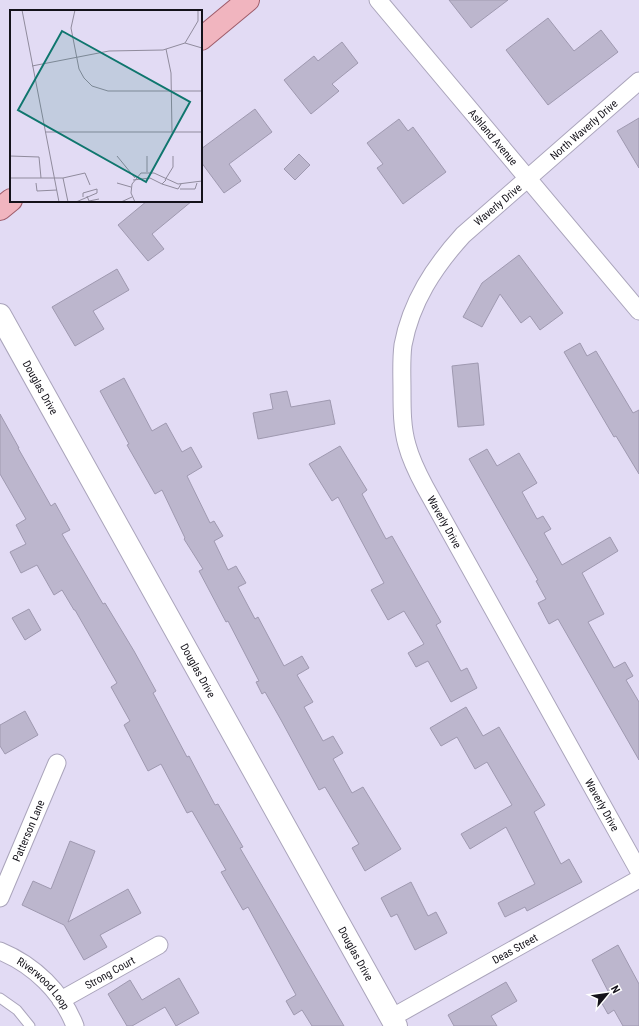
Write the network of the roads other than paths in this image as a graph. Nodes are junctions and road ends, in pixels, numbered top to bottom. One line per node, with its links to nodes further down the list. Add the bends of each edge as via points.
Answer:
1 (248, 0): 3 (main road)
2 (378, 0): 5 (street, Ashland Avenue)
3 (202, 38)
4 (639, 81): 5 (street, North Waverly Drive)
5 (528, 179): 8 (street, Ashland Avenue); 11 (street, Waverly Drive, via 463,235 445,255 420,295 409,320 403,346 403,423 407,445 425,487)
6 (10, 201): 7 (main road)
7 (0, 209)
8 (639, 311)
9 (0, 314): 18 (street, Douglas Drive)
10 (57, 763): 13 (street, Patterson Lane)
11 (639, 871)
12 (639, 879): 18 (street, Deas Street)
13 (0, 898)
14 (159, 945): 17 (street, Strong Court)
15 (0, 951): 17 (street, Riverwood Loop, via 34,969)
16 (0, 998): 19 (lane, via 17,1010)
17 (61, 1000): 20 (street, Riverwood Loop, via 70,1012)
18 (394, 1022)
19 (30, 1026)
20 (75, 1026)

